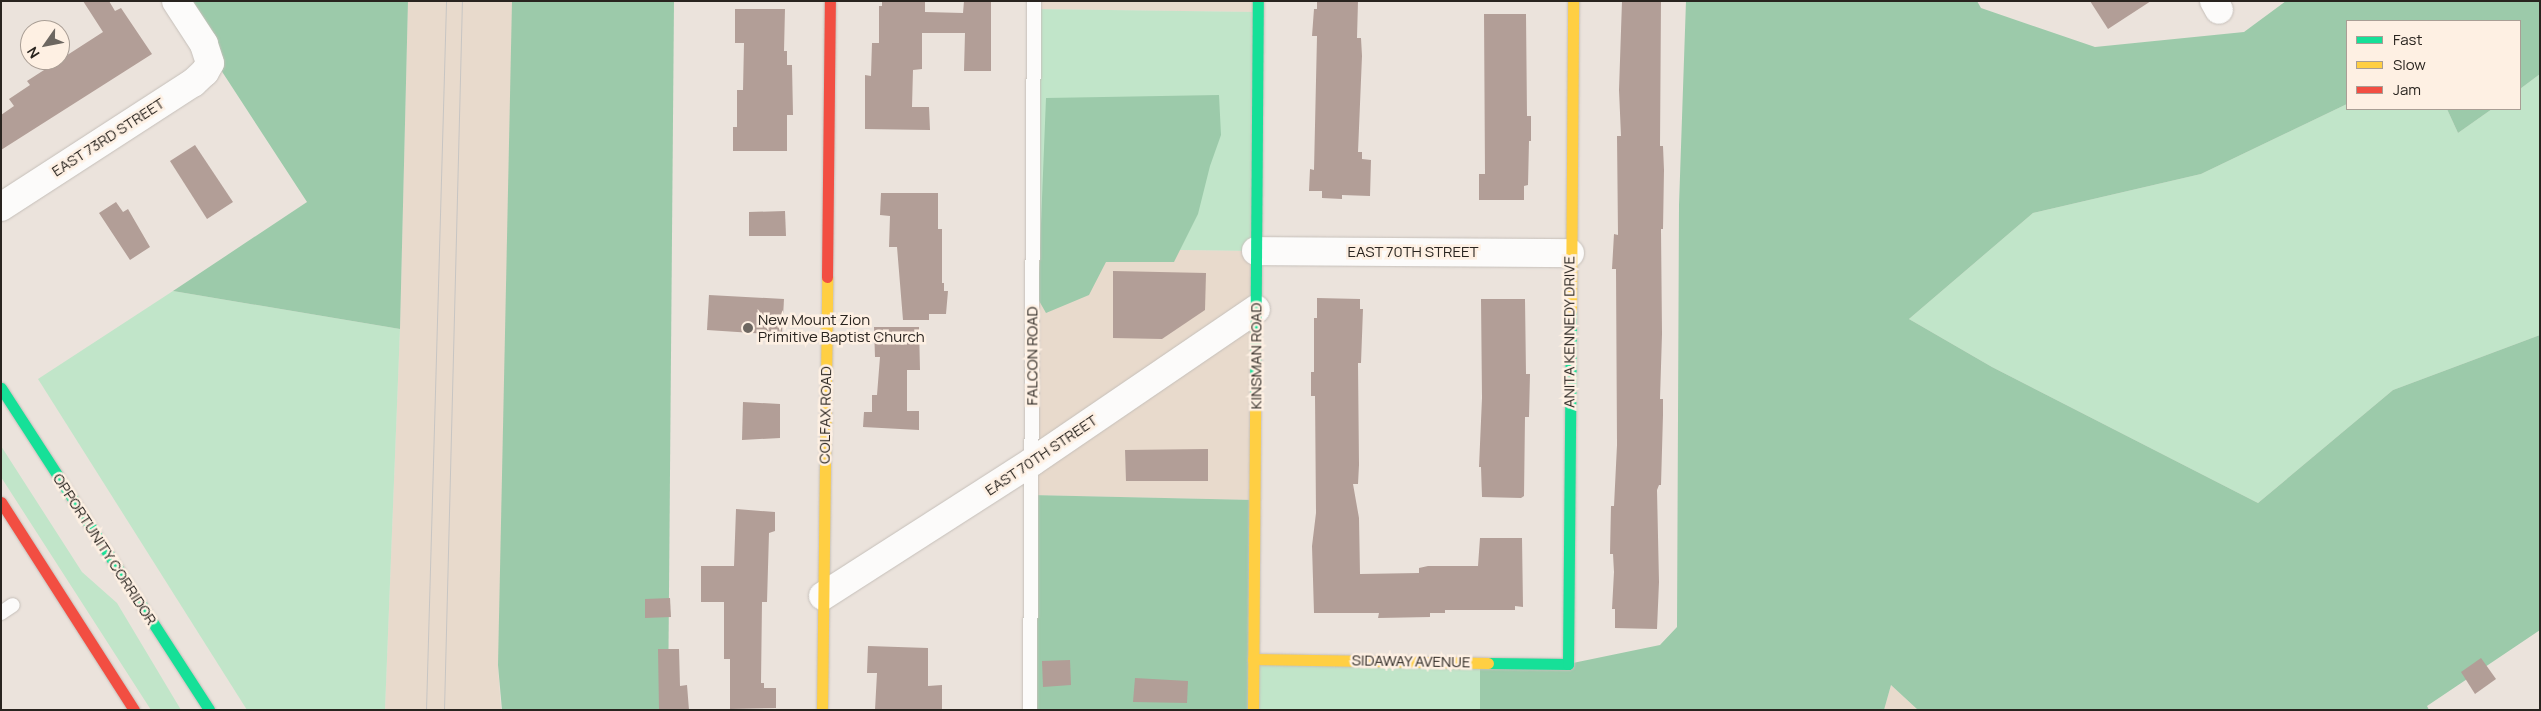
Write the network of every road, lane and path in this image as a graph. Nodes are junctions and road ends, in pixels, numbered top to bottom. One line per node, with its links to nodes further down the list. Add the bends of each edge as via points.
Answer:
1 (176, 1): 6 (street, EAST 73RD STREET, via 204,44 210,63 205,72 193,83)
2 (830, 1): 13 (street, COLFAX ROAD)
3 (1034, 1): 11 (lane, FALCON ROAD)
4 (1258, 1): 7 (street, KINSMAN ROAD)
5 (1573, 1): 8 (street, ANITA KENNEDY DRIVE)
6 (1, 206)
7 (1256, 251): 8 (street, EAST 70TH STREET); 9 (street, KINSMAN ROAD)
8 (1570, 253): 15 (street, ANITA KENNEDY DRIVE)
9 (1256, 309): 11 (street, EAST 70TH STREET); 14 (street, KINSMAN ROAD)
10 (1, 388): 17 (street, OPPORTUNITY CORRIDOR)
11 (1032, 462): 13 (street, EAST 70TH STREET); 19 (lane, FALCON ROAD)
12 (1, 502): 16 (street)
13 (823, 596): 18 (street, COLFAX ROAD)
14 (1253, 659): 15 (street, SIDAWAY AVENUE); 20 (street, KINSMAN ROAD)
15 (1568, 664)
16 (134, 710)
17 (209, 710)
18 (822, 710)
19 (1030, 710)
20 (1253, 710)

